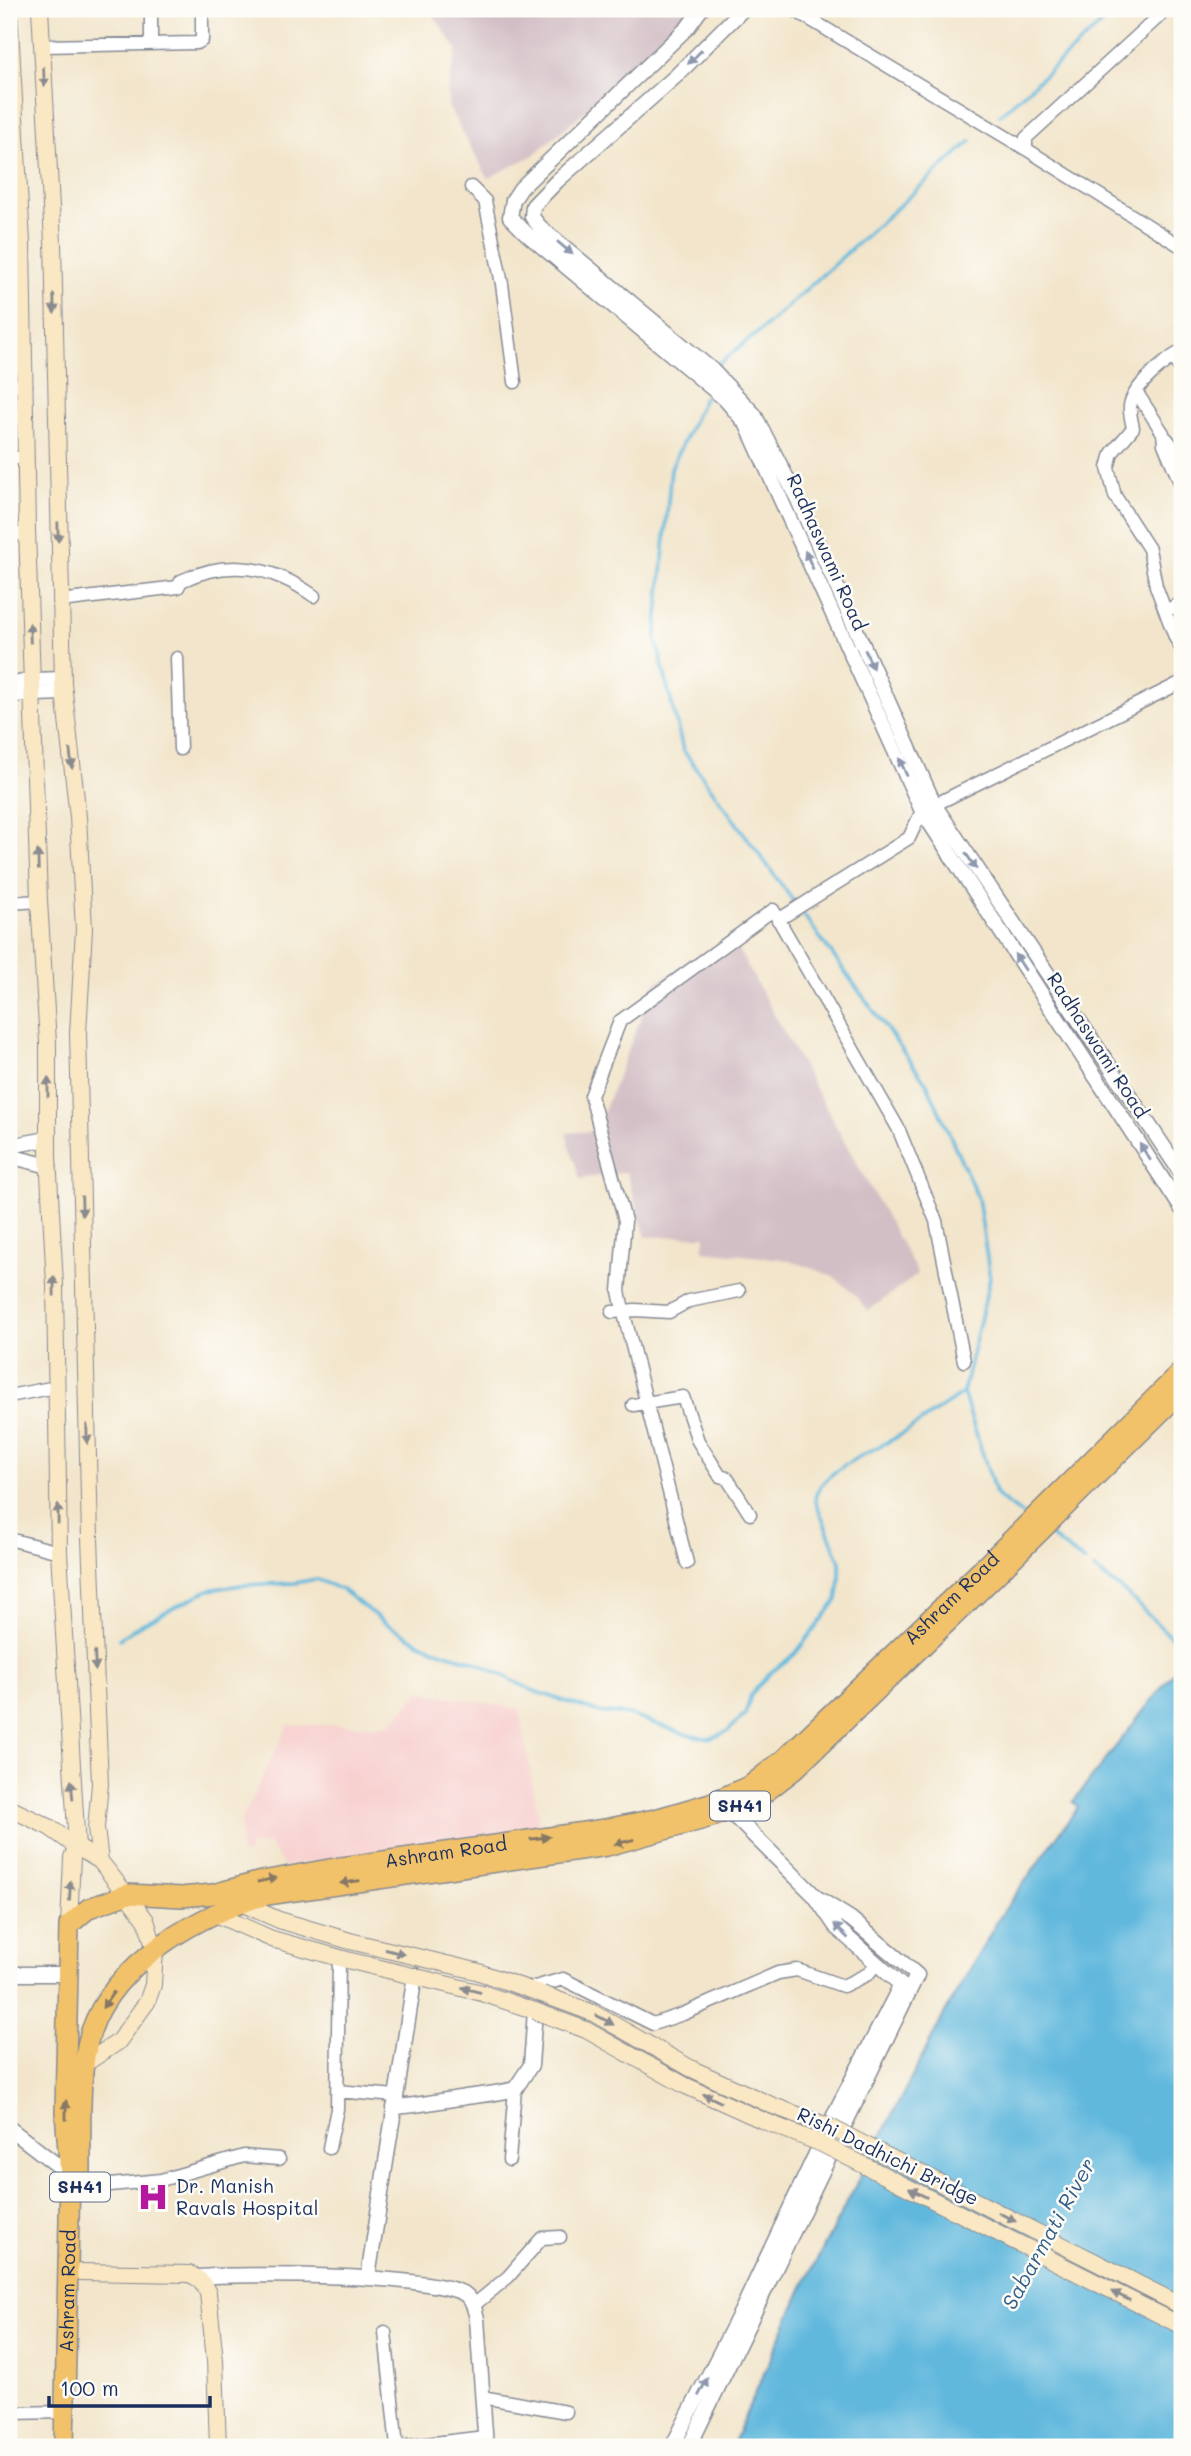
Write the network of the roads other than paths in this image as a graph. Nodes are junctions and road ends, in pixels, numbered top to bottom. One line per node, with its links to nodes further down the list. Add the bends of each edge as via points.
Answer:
1 (9, 9): 9 (main road)
2 (40, 9): 11 (main road)
3 (151, 9): 10 (street)
4 (202, 9): 10 (street, via 202,40)
5 (701, 9): 14 (street, via 688,27 521,188)
6 (743, 9): 15 (street, one-way to 15, via 676,76 557,181 533,206)
7 (793, 9): 12 (street)
8 (1167, 9): 12 (street, via 1026,138)
9 (9, 16): 16 (main road)
10 (151, 44): 11 (street)
11 (42, 46): 33 (main road, one-way to 33, via 53,242)
12 (1026, 149): 17 (street)
13 (471, 187): 21 (street, via 485,201)
14 (510, 217): 15 (street); 20 (street, Radhaswami Road)
15 (532, 217): 20 (street, Radhaswami Road, one-way to 20)
16 (15, 243): 23 (main road)
17 (1182, 247)
18 (1177, 354): 19 (street); 24 (street, via 1149,376)
19 (1182, 371)
20 (708, 375): 44 (street, Radhaswami Road, via 754,414 797,498)
21 (515, 382)
22 (9, 386): 23 (street)
23 (26, 386): 27 (main road)
24 (1137, 393): 25 (street); 35 (street, via 1129,405 1133,428 1112,453 1108,468 1115,496 1149,550)
25 (1163, 433): 28 (street); 29 (street)
26 (9, 458): 27 (street)
27 (27, 458): 31 (main road)
28 (1182, 458)
29 (1182, 487)
30 (9, 534): 31 (street)
31 (27, 534): 41 (main road, one-way to 31)
32 (314, 596): 33 (street, via 258,568 197,573 178,587)
33 (60, 601): 40 (main road)
34 (1182, 601): 35 (street)
35 (1166, 611): 36 (street)
36 (1182, 650)
37 (177, 658): 43 (street)
38 (1182, 682): 44 (street)
39 (9, 685): 41 (street)
40 (63, 686): 41 (street); 71 (main road, one-way to 71, via 78,817 84,929 78,1046)
41 (32, 687): 42 (street); 45 (main road, one-way to 41)
42 (9, 695)
43 (180, 749)
44 (929, 809): 47 (street, via 909,838); 52 (street, Radhaswami Road, one-way to 52); 53 (street, Radhaswami Road, one-way to 44)
45 (39, 901): 46 (street); 48 (main road, one-way to 45, via 48,1042)
46 (9, 902)
47 (778, 920): 55 (street, via 773,911 620,1021 591,1096 625,1221); 56 (street, via 898,1128 936,1221)
48 (48, 1139): 49 (street); 51 (main road)
49 (9, 1146)
50 (9, 1156): 51 (street)
51 (49, 1166): 58 (main road, one-way to 51)
52 (1182, 1174)
53 (1182, 1209)
54 (739, 1291): 55 (street, via 689,1301 669,1312)
55 (617, 1311): 61 (street)
56 (964, 1361)
57 (1182, 1371): 67 (main road, Ashram Road, via 784,1759)
58 (56, 1387): 60 (street); 65 (main road, one-way to 58)
59 (1182, 1391): 67 (main road, Ashram Road / SH41, via 794,1770 759,1797)
60 (9, 1396)
61 (648, 1402): 62 (street); 63 (street, via 683,1397 698,1441); 66 (street)
62 (633, 1405)
63 (750, 1514)
64 (9, 1539): 65 (street)
65 (59, 1552): 70 (main road, one-way to 65)
66 (687, 1563)
67 (725, 1804): 73 (street); 74 (main road, Ashram Road / SH41, one-way to 74, via 659,1833 607,1846); 75 (main road, Ashram Road, one-way to 67, via 262,1881 605,1829)
68 (9, 1808): 70 (main road, via 49,1827)
69 (9, 1817): 70 (main road)
70 (74, 1852): 71 (main road); 76 (main road, one-way to 70)
71 (100, 1861): 72 (main road)
72 (128, 1894): 75 (main road, Ashram Road); 76 (main road, Ashram Road, via 89,1908); 77 (main road, via 146,1920)
73 (815, 1896): 79 (street, one-way to 73, via 837,1928); 112 (street, via 851,1919 917,1975)
74 (240, 1902): 75 (main road, Ashram Road / SH41); 83 (main road, Rishi Dadhichi Bridge, one-way to 83, via 279,1920 476,1971)
75 (213, 1904): 77 (main road, Ashram Road / SH41); 78 (main road, Rishi Dadhichi Bridge, via 272,1939)
76 (69, 1925): 81 (main road, Ashram Road)
77 (155, 1950): 85 (main road, Ashram Road / SH41, one-way to 85, via 105,2001 91,2032); 85 (main road, via 147,2002 118,2042)
78 (339, 1958): 82 (main road, Rishi Dadhichi Bridge); 87 (street)
79 (877, 1964): 83 (street, via 868,1974 843,1986 797,1970 778,1973 653,2024 563,1979); 111 (street, one-way to 79, via 901,1985)
80 (9, 1974): 81 (street)
81 (68, 1974): 93 (main road, Ashram Road, one-way to 81, via 65,2112)
82 (415, 1975): 84 (main road, Rishi Dadhichi Bridge, one-way to 82); 88 (street)
83 (535, 1992): 99 (main road, Rishi Dadhichi Bridge, one-way to 99, bridge, via 593,2013 692,2069 830,2127)
84 (535, 2011): 86 (street, via 531,2066); 100 (main road, Rishi Dadhichi Bridge, one-way to 84, bridge, via 822,2144 684,2085 586,2030)
85 (86, 2063): 93 (main road, Ashram Road / SH41)
86 (514, 2089): 88 (street, via 425,2105); 92 (street)
87 (337, 2091): 88 (street); 90 (street)
88 (395, 2102): 97 (street)
89 (9, 2128): 93 (street)
90 (329, 2148)
91 (279, 2159): 93 (street, via 244,2156 161,2180)
92 (509, 2160)
93 (75, 2181): 95 (main road, Ashram Road / SH41); 103 (main road, Ashram Road)
94 (561, 2237): 98 (street, via 542,2238 508,2277)
95 (79, 2272): 96 (main road); 108 (main road, Ashram Road / SH41)
96 (198, 2277): 97 (street); 109 (main road, via 208,2293)
97 (368, 2277): 98 (street, via 454,2288)
98 (474, 2305): 102 (street)
99 (1182, 2306)
100 (1182, 2326)
101 (385, 2332): 110 (street)
102 (482, 2397): 104 (street); 106 (street)
103 (65, 2412): 105 (street); 107 (main road, Ashram Road)
104 (566, 2412)
105 (9, 2413)
106 (486, 2442): 110 (street)
107 (64, 2447)
108 (75, 2447)
109 (218, 2447)
110 (398, 2447)
111 (672, 2447)
112 (689, 2447)

